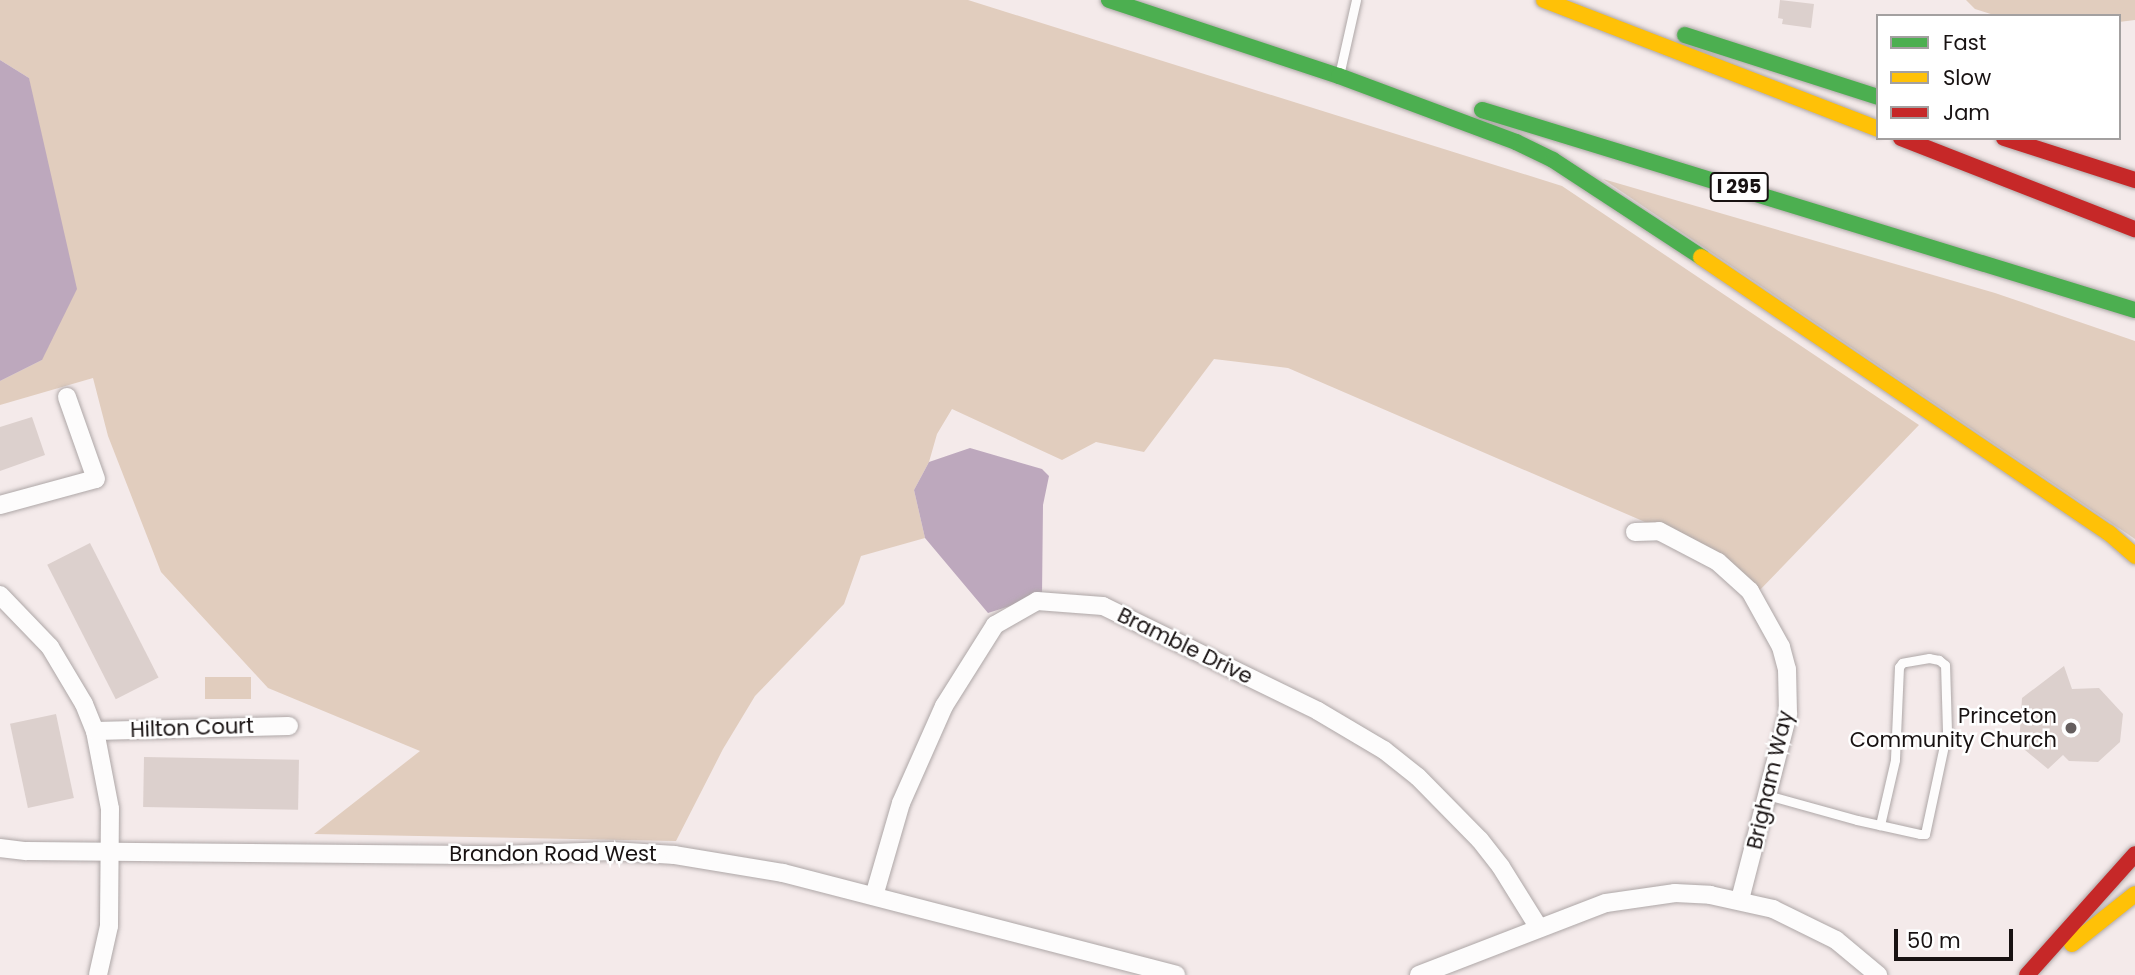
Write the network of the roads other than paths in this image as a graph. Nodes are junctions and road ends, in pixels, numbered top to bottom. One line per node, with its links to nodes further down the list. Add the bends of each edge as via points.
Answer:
1 (1109, 0): 7 (highway, I 295)
2 (1356, 0): 7 (lane)
3 (1544, 0): 9 (highway)
4 (1584, 0): 5 (highway)
5 (1645, 21)
6 (1669, 29): 8 (highway)
7 (1339, 76): 14 (highway, I 295, via 1399,85); 18 (highway, via 1553,160 1850,355 2109,533)
8 (1876, 96)
9 (1876, 128)
10 (1906, 140): 13 (highway)
11 (2010, 140): 12 (highway)
12 (2135, 180)
13 (2135, 229)
14 (2135, 310)
15 (67, 397): 16 (street, via 96,479)
16 (0, 505)
17 (1635, 532): 22 (street, Brigham Way, via 1659,531 1718,562 1744,583 1772,629 1787,669 1789,691)
18 (2134, 555)
19 (0, 595): 21 (street, via 50,647)
20 (289, 726): 21 (street, Hilton Court)
21 (95, 731): 25 (street, via 106,777)
22 (1767, 795): 23 (lane); 29 (street, Brigham Way)
23 (1880, 825): 23 (lane, via 1920,834 1927,830 1947,731 1945,665 1939,660 1899,667 1895,760)
24 (0, 848): 25 (street, Brandon Road West)
25 (110, 852): 28 (street, Brandon Road West, via 501,855 612,851 722,861); 31 (street, via 109,926)
26 (2135, 855): 35 (highway)
27 (2135, 894): 36 (highway)
28 (874, 896): 30 (street, Bramble Drive, via 901,803 944,706 995,625 1037,601 1103,606 1318,711 1374,744 1418,777 1473,831 1502,867); 32 (street, Brandon Road West)
29 (1740, 900): 30 (street, via 1675,893 1640,896 1606,903); 34 (street, via 1805,923 1836,940)
30 (1539, 928): 33 (street)
31 (98, 975)
32 (1176, 975)
33 (1419, 975)
34 (1878, 975)
35 (2027, 975)
36 (2033, 975)

